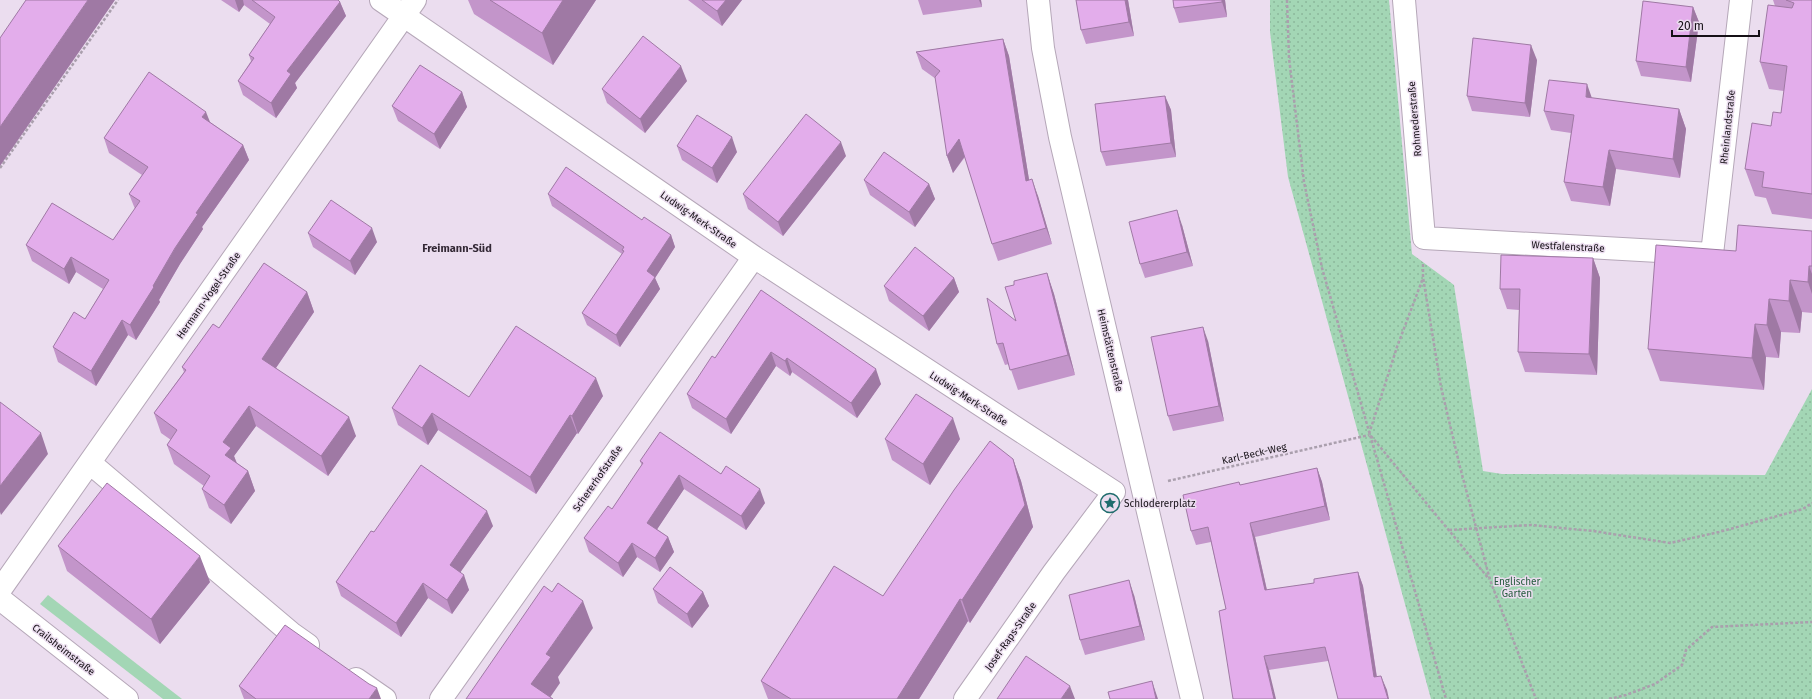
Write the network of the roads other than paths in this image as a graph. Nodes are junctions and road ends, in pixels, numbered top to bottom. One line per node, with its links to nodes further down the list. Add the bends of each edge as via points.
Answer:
1 (381, 0): 5 (street, Ludwig-Merk-Straße)
2 (1038, 0): 10 (street, Heimstättenstraße, via 1043,48 1060,137)
3 (1404, 0): 6 (street, Rohmederstraße)
4 (1741, 0): 7 (street, Rheinlandstraße)
5 (410, 8): 8 (street, Ludwig-Merk-Straße); 9 (street, Hermann-Vogel-Straße)
6 (1424, 238): 7 (street, Westfalenstraße)
7 (1712, 254)
8 (754, 257): 11 (street, Ludwig-Merk-Straße); 18 (street, Schererhofstraße)
9 (90, 463): 12 (street, Hermann-Vogel-Straße); 14 (street, via 291,633)
10 (1142, 487): 11 (street); 20 (street, Heimstättenstraße)
11 (1114, 492): 19 (street, Josef-Raps-Straße)
12 (0, 590)
13 (0, 600): 16 (street, Crailsheimstraße)
14 (322, 655)
15 (341, 668): 17 (street)
16 (127, 699)
17 (385, 699)
18 (441, 699)
19 (965, 699)
20 (1192, 699)

